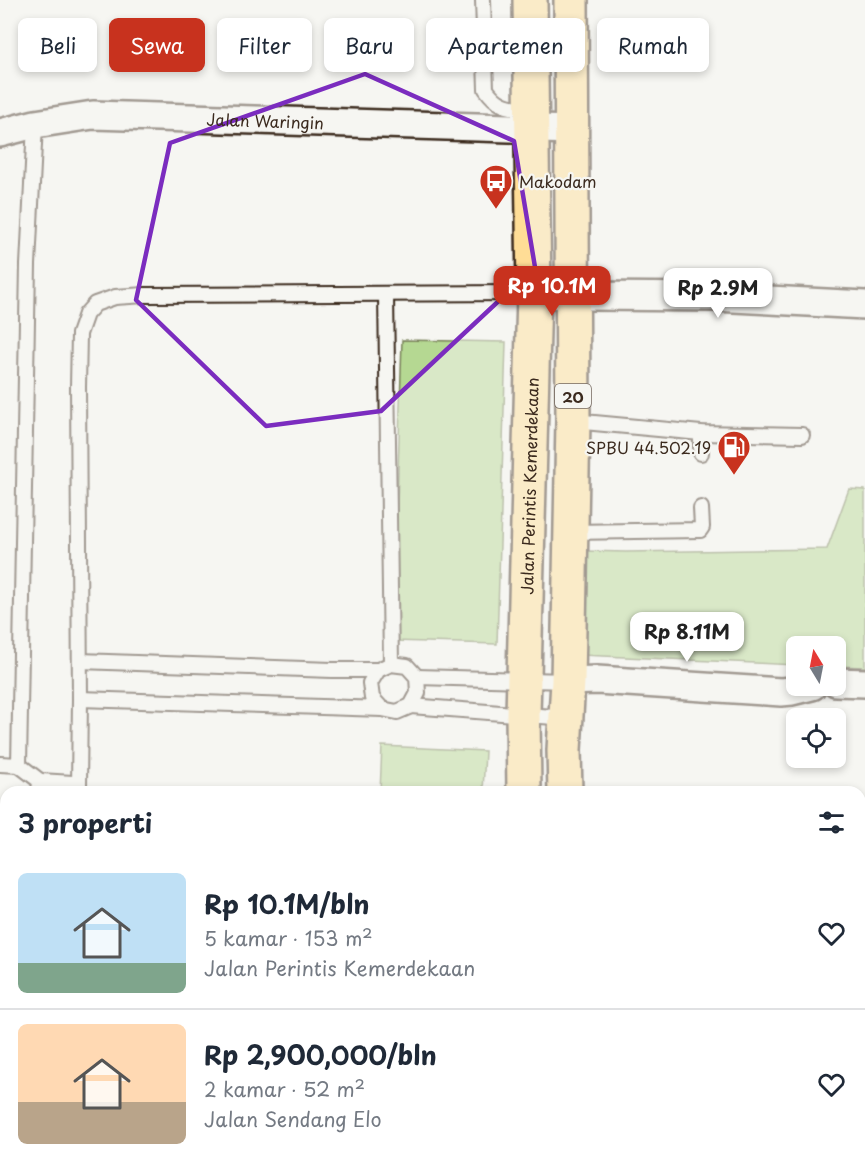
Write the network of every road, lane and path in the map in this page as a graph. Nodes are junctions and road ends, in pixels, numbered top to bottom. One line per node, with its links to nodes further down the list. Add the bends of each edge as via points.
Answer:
1 (483, 0): 4 (lane, via 486,89 494,100)
2 (530, 0): 4 (highway, Jalan Perintis Kemerdekaan / 20)
3 (571, 0): 6 (highway, 20)
4 (531, 120): 5 (street, Jalan Waringin, via 100,115); 6 (street); 8 (highway, Jalan Perintis Kemerdekaan / 20)
5 (35, 124): 7 (street, Jalan Waringin); 33 (lane, via 28,276)
6 (572, 130): 10 (highway, 20)
7 (0, 133)
8 (534, 293): 9 (lane); 10 (street); 22 (highway, Jalan Perintis Kemerdekaan / 20)
9 (386, 294): 18 (lane, via 115,297 95,304 86,314 79,334 78,387); 19 (lane)
10 (572, 295): 11 (street); 12 (highway, 20)
11 (865, 305)
12 (573, 421): 13 (lane); 17 (highway, 20)
13 (701, 433): 14 (lane); 15 (lane)
14 (802, 435)
15 (701, 453)
16 (702, 508): 17 (lane, via 700,530)
17 (571, 532): 23 (highway, 20)
18 (80, 661): 20 (lane); 27 (lane)
19 (392, 664): 20 (lane); 21 (lane, via 407,666)
20 (378, 670): 29 (lane, via 370,683 372,698)
21 (417, 677): 22 (lane); 28 (lane, via 418,693)
22 (524, 680): 23 (lane); 30 (highway, Jalan Perintis Kemerdekaan / 20)
23 (568, 681): 26 (street); 31 (highway, 20)
24 (846, 682): 25 (street)
25 (865, 683)
26 (786, 692)
27 (80, 699): 29 (lane); 37 (lane)
28 (411, 706): 29 (lane, via 398,712); 30 (lane)
29 (382, 709)
30 (523, 715): 31 (lane); 38 (highway, Jalan Perintis Kemerdekaan / 20)
31 (567, 718): 39 (highway, 20)
32 (0, 765): 33 (lane)
33 (19, 765): 34 (lane)
34 (39, 786)
35 (48, 786): 36 (lane)
36 (76, 786)
37 (80, 786)
38 (524, 786)
39 (565, 786)

